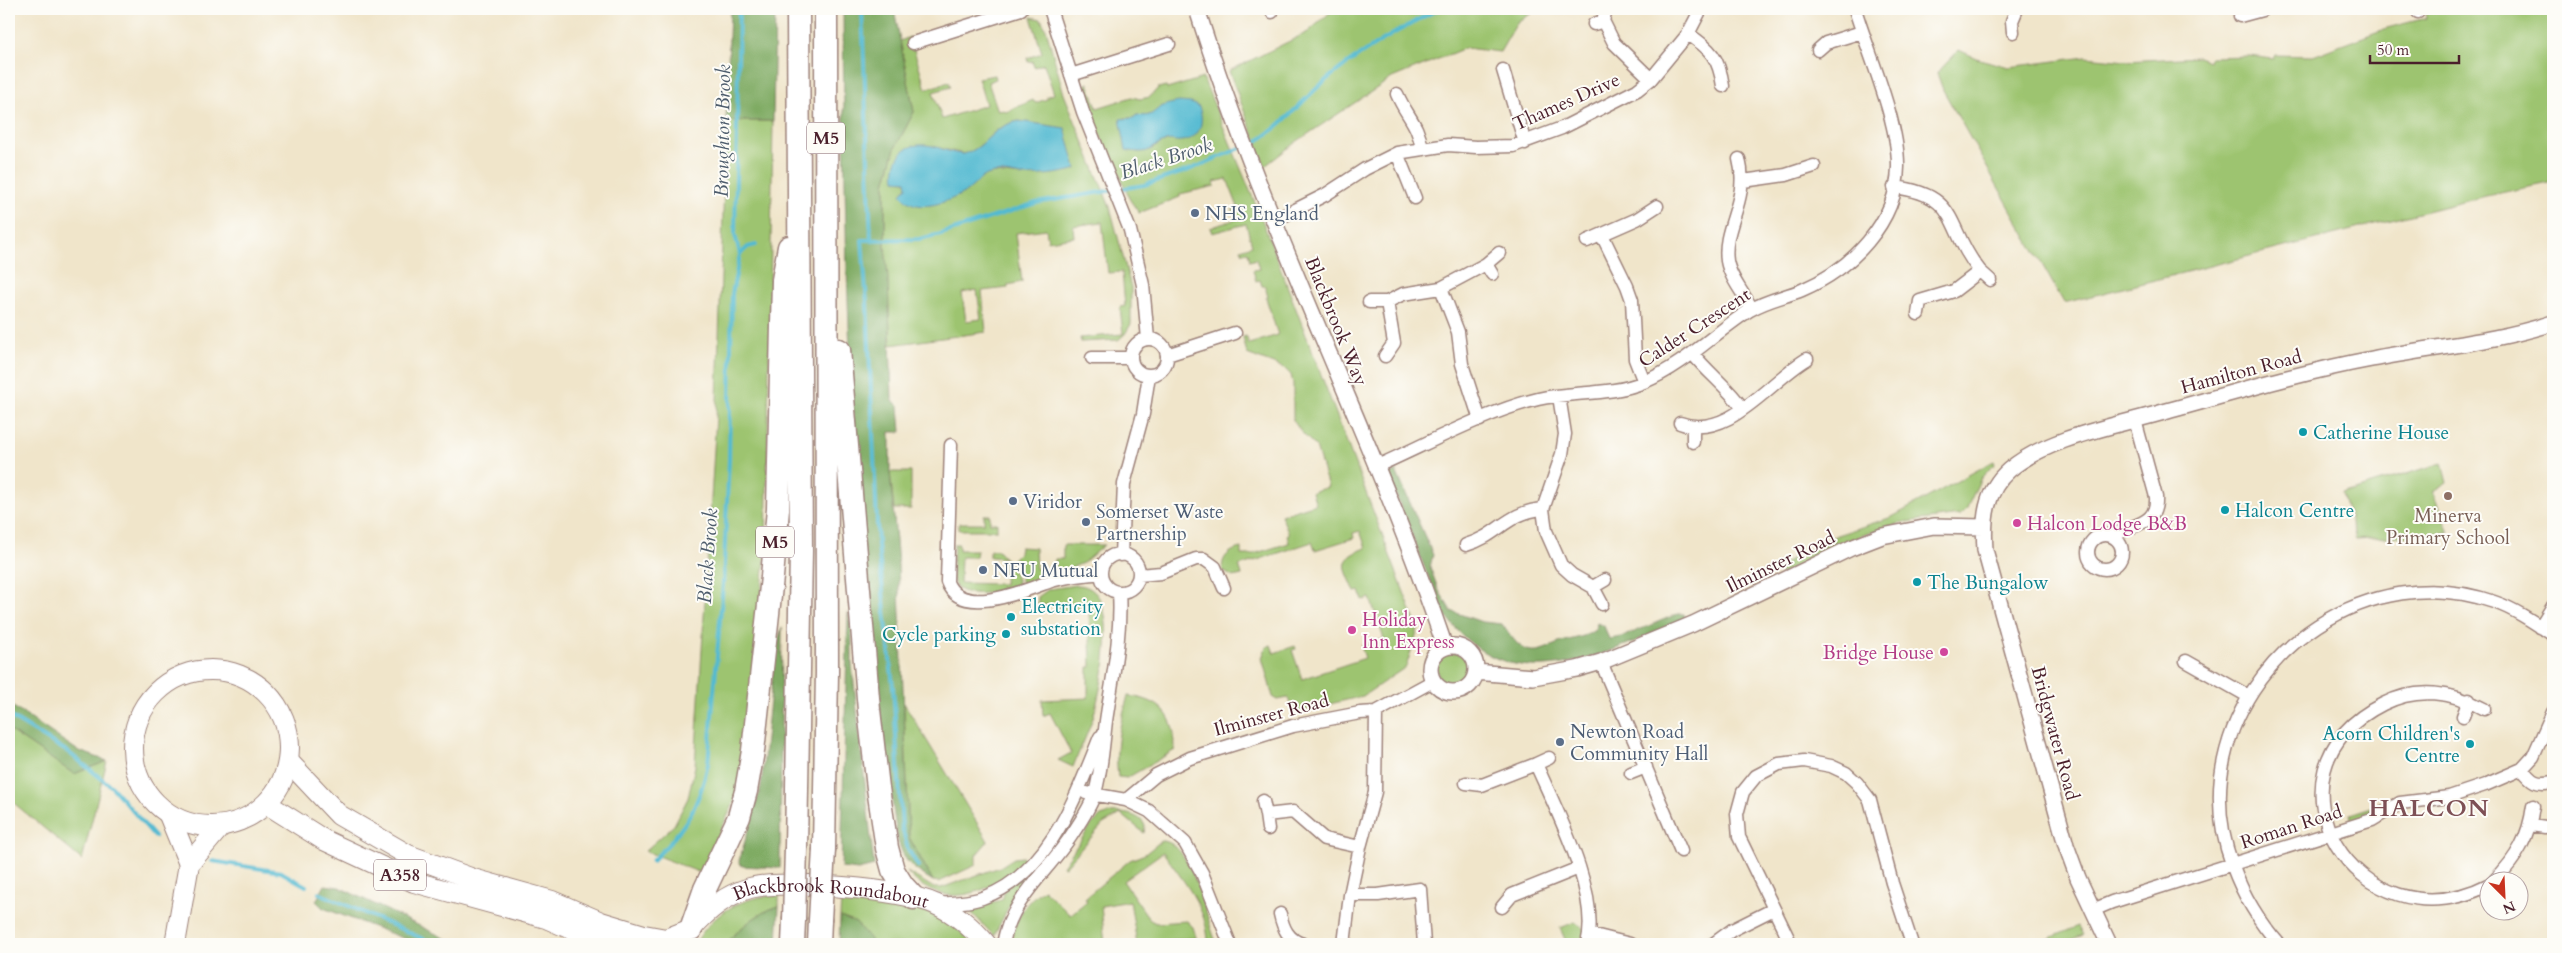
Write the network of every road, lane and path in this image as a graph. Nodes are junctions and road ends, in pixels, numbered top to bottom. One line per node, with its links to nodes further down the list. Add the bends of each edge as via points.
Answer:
1 (798, 9): 27 (highway, M5)
2 (826, 9): 33 (highway, M5)
3 (1021, 9): 11 (street)
4 (1050, 9): 15 (street)
5 (1197, 9): 29 (street, Blackbrook Way, via 1237,128)
6 (1701, 9): 10 (street, Thames Drive)
7 (1855, 9): 9 (street, Calder Crescent)
8 (1601, 18): 16 (street, via 1614,43)
9 (1862, 32): 12 (street); 25 (street, Calder Crescent, via 1890,117 1898,168)
10 (1688, 34): 16 (street, Thames Drive); 17 (street, via 1706,45 1726,71)
11 (913, 43)
12 (1821, 43)
13 (1169, 44): 15 (street)
14 (1509, 75): 19 (street)
15 (1071, 76): 43 (street, via 1130,230 1143,285)
16 (1651, 79): 19 (street, Thames Drive, via 1637,90)
17 (1723, 86)
18 (1397, 94): 20 (street, via 1401,115 1414,122)
19 (1525, 143): 20 (street, Thames Drive)
20 (1422, 148): 21 (street, Thames Drive)
21 (1397, 153): 26 (street, via 1415,182); 29 (street, Thames Drive)
22 (1739, 159): 24 (street)
23 (1807, 173): 24 (street)
24 (1743, 180): 40 (street, via 1727,262)
25 (1894, 187): 34 (street, via 1920,192 1943,204 1971,260); 40 (street, Calder Crescent, via 1884,219 1862,250 1819,282)
26 (1415, 198)
27 (799, 201): 125 (highway, M5, via 782,280 778,509 746,791 739,817 705,889); 128 (highway, M5, bridge, via 801,550)
28 (1653, 214): 30 (street)
29 (1275, 220): 60 (street, Blackbrook Way)
30 (1602, 235): 31 (street); 51 (street, via 1632,300 1636,359)
31 (1587, 241)
32 (1499, 254): 36 (street, via 1489,269)
33 (826, 267): 117 (highway, M5, via 842,370 878,788 893,870); 129 (highway, M5, bridge, via 827,672)
34 (1980, 271): 35 (street); 39 (street, via 1954,291)
35 (1990, 280)
36 (1441, 288): 38 (street, via 1403,294); 54 (street, via 1458,332 1462,364)
37 (1369, 302): 38 (street)
38 (1387, 302): 46 (street, via 1399,343)
39 (1918, 303)
40 (1752, 309): 44 (street, Calder Crescent)
41 (2553, 323): 55 (street, Hamilton Road, via 2370,359)
42 (1235, 333): 45 (street)
43 (1148, 339): 45 (street, via 1160,344); 48 (street, via 1136,345)
44 (1693, 354): 51 (street, Calder Crescent); 53 (street, via 1733,394)
45 (1167, 356): 50 (street, via 1160,371)
46 (1385, 356)
47 (1092, 358): 48 (street)
48 (1131, 358): 50 (street, via 1135,368)
49 (1807, 359): 53 (street, via 1795,372)
50 (1148, 375): 65 (street, via 1143,414 1124,484)
51 (1644, 382): 52 (street, Calder Crescent, via 1594,394)
52 (1559, 396): 54 (street, Calder Crescent, via 1524,404); 61 (street, via 1563,448)
53 (1743, 409): 57 (street, via 1718,422)
54 (1480, 420): 60 (street, Calder Crescent)
55 (2135, 420): 62 (street, Hamilton Road, via 2048,447 2023,459 1996,487 1986,505); 63 (street, via 2157,508 2149,520)
56 (1680, 423): 57 (street)
57 (1693, 428): 58 (street)
58 (1693, 442)
59 (951, 445): 66 (street, via 947,582 954,594 964,600 1004,597 1053,581)
60 (1375, 467): 76 (street, Blackbrook Way)
61 (1543, 510): 64 (street, via 1526,511 1512,517); 69 (street, via 1546,531 1562,565)
62 (1984, 527): 78 (street, Ilminster Road, via 1934,526 1882,536 1693,624); 122 (street, Bridgwater Road, via 1985,550 2054,806 2078,878)
63 (2113, 537)
64 (1474, 546)
65 (1121, 555): 66 (street, via 1105,562); 67 (street, via 1134,561)
66 (1101, 573): 71 (street, via 1106,586)
67 (1138, 575): 70 (street, via 1161,573 1204,559 1215,567); 71 (street, via 1130,589)
68 (1605, 580): 69 (street)
69 (1593, 587): 72 (street)
70 (1224, 588)
71 (1119, 592): 87 (street, via 1120,618)
72 (1602, 604)
73 (2553, 606): 74 (street)
74 (2540, 627): 75 (street); 81 (street, via 2494,602 2463,594 2430,590 2395,594 2359,603 2304,633 2276,659)
75 (2553, 635)
76 (1445, 647): 79 (street, via 1455,646 1468,651 1474,658); 80 (street, via 1433,656 1430,664)
77 (2186, 661): 81 (street)
78 (1601, 662): 79 (street, Ilminster Road, via 1533,677); 91 (street)
79 (1476, 672): 80 (street, via 1472,684 1460,692 1445,691)
80 (1433, 681): 84 (street, Ilminster Road)
81 (2248, 696): 112 (street, via 2230,739 2221,777 2222,815)
82 (2469, 700): 83 (street); 86 (street); 108 (street, via 2441,693 2408,695 2373,708 2350,726 2328,762 2323,780 2322,816)
83 (2484, 709)
84 (1376, 712): 99 (street, Ilminster Road, via 1360,712 1293,726 1225,746 1166,769); 109 (street, via 1375,792)
85 (2553, 712): 92 (street, via 2533,757)
86 (2463, 716)
87 (1106, 720): 96 (street); 97 (street)
88 (1549, 758): 90 (street)
89 (289, 762): 101 (highway, via 281,785); 102 (highway, via 289,738 282,715 269,695 250,680 228,671 200,670 174,679 148,703 138,719 132,745 136,772 148,796); 121 (highway, A358, via 339,815 408,855)
90 (1536, 764): 95 (street, via 1482,784); 113 (street)
91 (1646, 767): 93 (street); 110 (street)
92 (2522, 769): 98 (street); 108 (street, Roman Road, via 2449,797 2400,803 2372,820)
93 (1631, 773)
94 (2553, 782): 98 (street)
95 (1466, 783)
96 (1076, 792): 97 (street); 118 (street, via 1051,840 1019,877 981,898)
97 (1095, 795): 99 (street); 131 (street, via 1055,861 1015,908 1006,927)
98 (2535, 795): 104 (street)
99 (1126, 800): 132 (street, via 1149,811 1185,843 1202,872)
100 (1263, 801): 103 (street)
101 (267, 804): 105 (highway, via 247,818); 121 (highway, A358, via 324,840 414,882)
102 (169, 815): 105 (highway, via 194,825); 111 (highway)
103 (1266, 815): 107 (street); 109 (street, via 1293,812 1324,839)
104 (2531, 825): 106 (street); 114 (street, via 2517,856)
105 (221, 826): 111 (highway)
106 (2545, 827)
107 (1268, 829)
108 (2329, 833): 112 (street, Roman Road); 115 (street, via 2335,850 2354,876 2371,889 2395,900 2417,904 2449,902)
109 (1360, 847): 116 (street)
110 (1682, 851)
111 (189, 864): 127 (highway)
112 (2233, 864): 122 (street, Roman Road); 141 (street, via 2252,910)
113 (1579, 868): 119 (street, via 1512,895); 126 (street, via 1586,891)
114 (2505, 870)
115 (2480, 891)
116 (1350, 895): 134 (street); 135 (street, via 1378,895 1419,883)
117 (914, 898): 118 (highway, Blackbrook Roundabout); 125 (highway, Blackbrook Roundabout, via 850,888 766,885 749,888 717,903)
118 (936, 904): 130 (highway, Blackbrook Roundabout, via 963,922)
119 (1502, 907)
120 (1774, 909): 137 (street, via 1732,930); 138 (street); 139 (street, via 1739,838 1738,805 1748,785 1767,769 1790,762 1820,764 1851,776 1870,800)
121 (549, 910): 124 (highway, A358)
122 (2093, 910): 140 (street, Bridgwater Road)
123 (1280, 914): 133 (street, via 1285,931)
124 (603, 935): 125 (highway, A358)
125 (687, 937)
126 (1588, 939): 136 (street)
127 (175, 944)
128 (793, 944)
129 (819, 944)
130 (986, 944)
131 (1003, 944)
132 (1230, 944)
133 (1303, 944)
134 (1344, 944)
135 (1424, 944)
136 (1630, 944)
137 (1713, 944)
138 (1791, 944)
139 (1912, 944)
140 (2109, 944)
141 (2278, 944)

